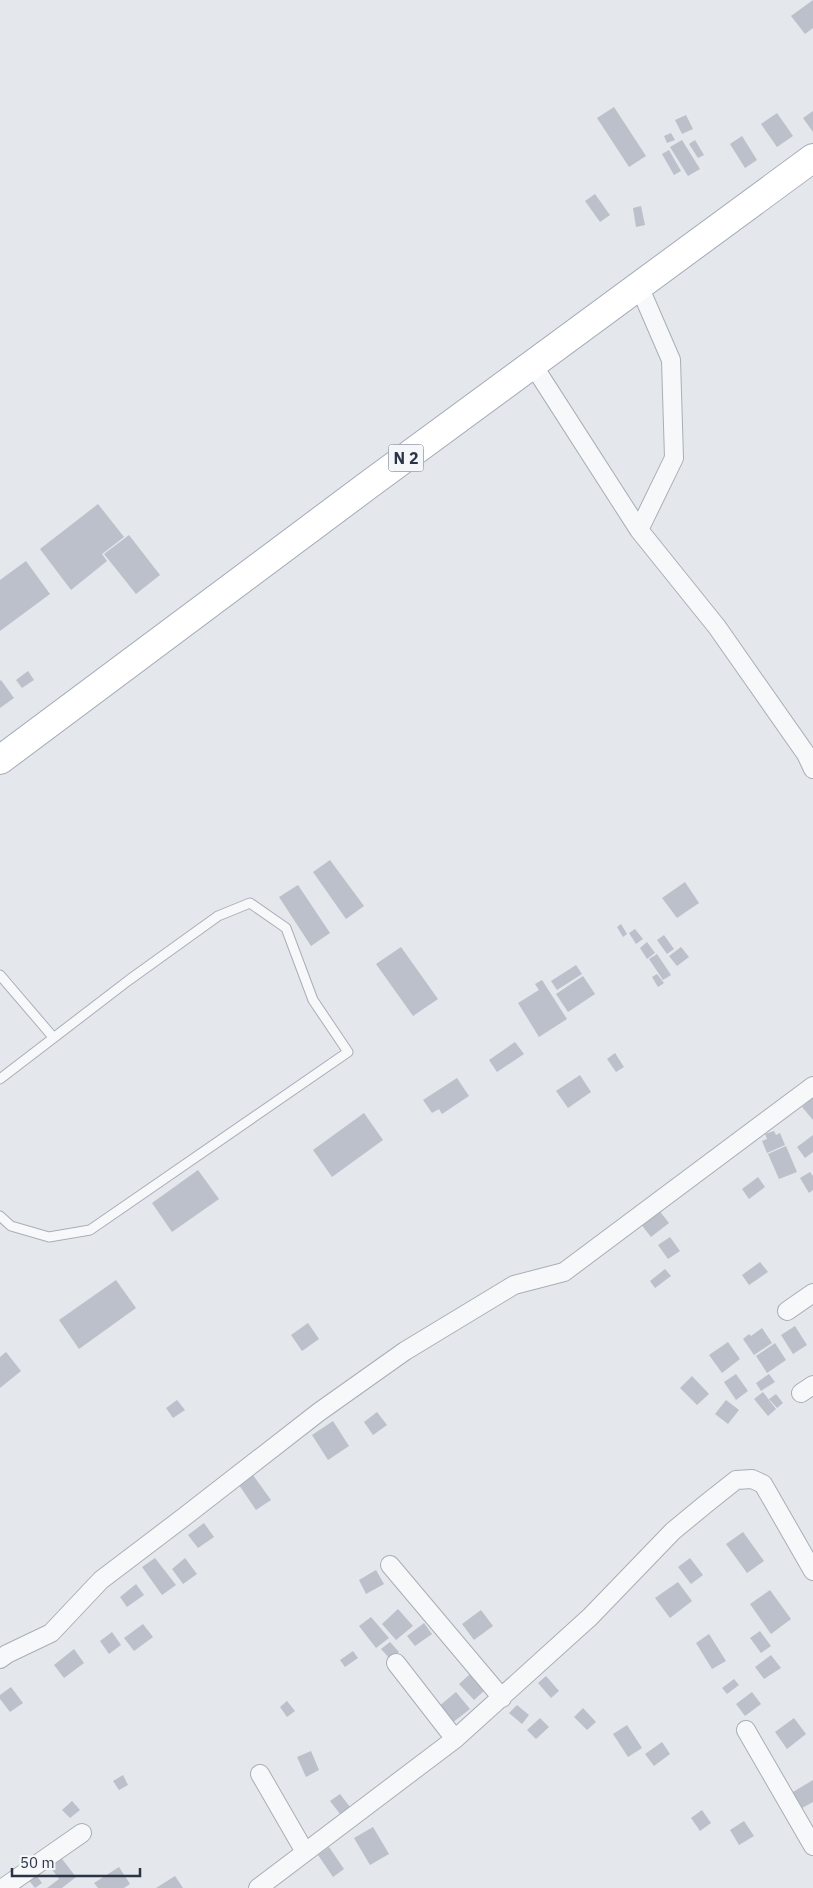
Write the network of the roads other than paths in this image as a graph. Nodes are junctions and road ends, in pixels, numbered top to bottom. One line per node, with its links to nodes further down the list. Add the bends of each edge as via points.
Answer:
1 (813, 158): 2 (main road, N 2)
2 (640, 286): 3 (main road, N 2); 4 (street, via 671,360 674,458)
3 (533, 365): 4 (street); 5 (main road, N 2)
4 (639, 530): 6 (street, via 717,627 806,754)
5 (0, 760)
6 (813, 769)
7 (0, 975): 8 (lane)
8 (53, 1037): 9 (lane); 11 (lane, via 218,916 250,903 286,928 313,1000 348,1052 90,1230 49,1238 11,1226)
9 (0, 1079)
10 (813, 1086): 16 (street, via 564,1272 514,1285 405,1351 319,1412 101,1580 51,1633)
11 (0, 1216)
12 (813, 1293): 13 (street)
13 (787, 1311)
14 (390, 1565): 18 (street)
15 (813, 1571): 18 (street, via 763,1484 752,1479 736,1480 673,1531 590,1617)
16 (0, 1659)
17 (396, 1663): 20 (street)
18 (502, 1698): 20 (street)
19 (746, 1730): 23 (street)
20 (455, 1739): 24 (street)
21 (260, 1774): 24 (street)
22 (82, 1833): 25 (street)
23 (813, 1846)
24 (305, 1852): 26 (street)
25 (3, 1888)
26 (258, 1888)

